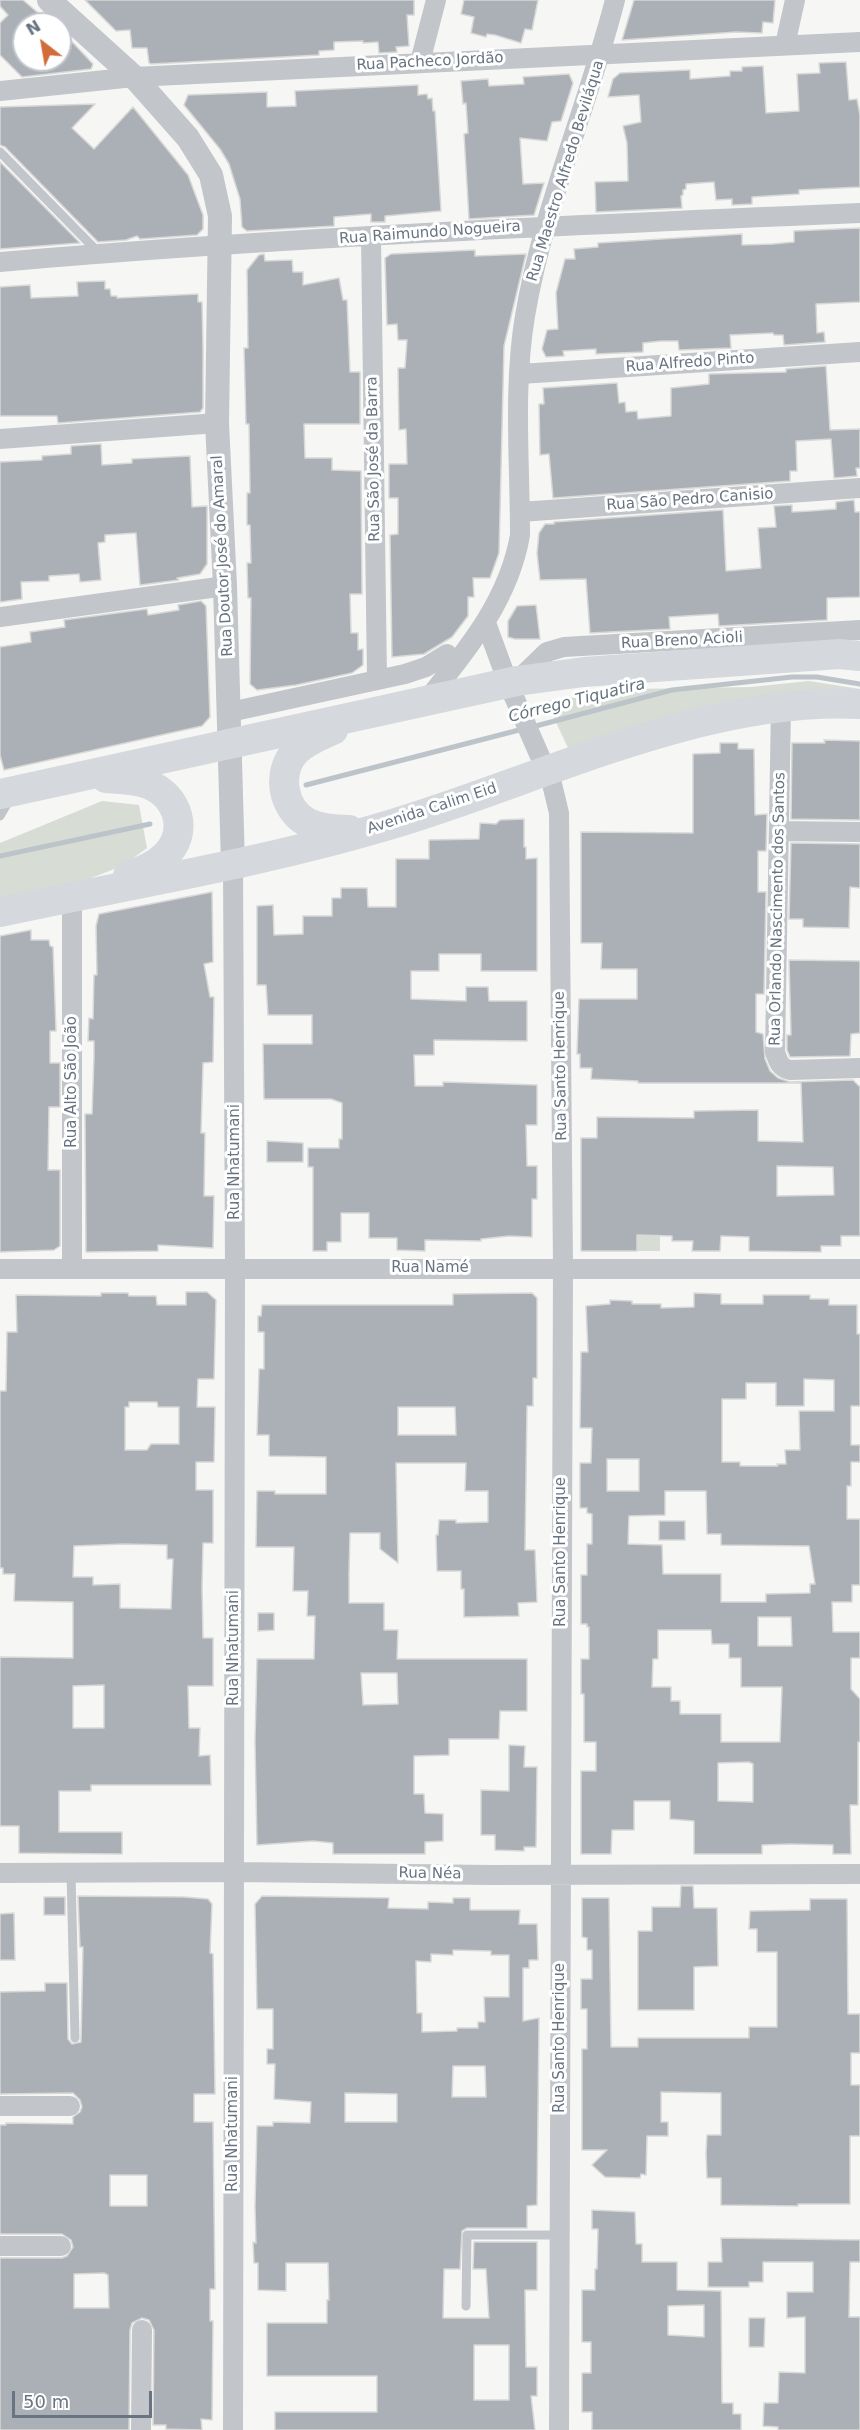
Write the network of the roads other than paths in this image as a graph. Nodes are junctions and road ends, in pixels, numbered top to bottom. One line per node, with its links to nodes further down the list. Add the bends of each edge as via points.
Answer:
1 (49, 0): 9 (street, Rua Doutor José do Amaral)
2 (436, 0): 8 (street)
3 (615, 0): 7 (street, Rua Maestro Alfredo Beviláqua)
4 (795, 0): 6 (street)
5 (860, 42): 6 (street, Rua Pacheco Jordão)
6 (785, 45): 7 (street, Rua Pacheco Jordão)
7 (601, 54): 8 (street, Rua Pacheco Jordão); 13 (street, Rua Maestro Alfredo Beviláqua)
8 (420, 62): 9 (street, Rua Pacheco Jordão)
9 (134, 77): 10 (street, Rua Pacheco Jordão); 15 (street, Rua Doutor José do Amaral, via 188,138 211,175 220,216)
10 (0, 91)
11 (0, 152): 16 (lane)
12 (860, 213): 13 (street, Rua Raimundo Nogueira)
13 (547, 226): 14 (street, Rua Raimundo Nogueira); 19 (street, Rua Maestro Alfredo Beviláqua, via 529,295)
14 (371, 237): 15 (street, Rua Raimundo Nogueira); 30 (street, Rua São José da Barra)
15 (219, 246): 16 (street, Rua Raimundo Nogueira); 20 (street, Rua Doutor José do Amaral)
16 (99, 253): 17 (street, Rua Raimundo Nogueira)
17 (0, 262)
18 (860, 352): 19 (street, Rua Alfredo Pinto)
19 (520, 374): 23 (street, Rua Maestro Alfredo Beviláqua)
20 (217, 423): 21 (street); 24 (street, Rua Doutor José do Amaral)
21 (0, 439)
22 (860, 488): 23 (street, Rua São Pedro Canisio)
23 (520, 512): 26 (street, Rua Maestro Alfredo Beviláqua, via 515,561)
24 (225, 586): 25 (street); 36 (street, Rua Doutor José do Amaral)
25 (0, 617)
26 (486, 623): 31 (street); 32 (street, Rua Maestro Alfredo Beviláqua)
27 (860, 630): 31 (street, Rua Breno Acioli, via 564,647 547,652)
28 (853, 653): 31 (main road, via 584,672)
29 (447, 654): 30 (street, via 426,666)
30 (377, 680): 36 (street)
31 (513, 682): 32 (main road); 38 (street, Rua Santo Henrique, via 521,711)
32 (427, 700): 35 (main road)
33 (860, 704): 34 (main road, Avenida Calim Eid)
34 (781, 706): 38 (main road, Avenida Calim Eid); 42 (street, Rua Orlando Nascimento dos Santos)
35 (380, 710): 37 (main road); 41 (main road, via 302,746 291,756 284,790 297,815 316,826 340,830)
36 (230, 712): 37 (street, Rua Doutor José do Amaral)
37 (230, 742): 39 (main road); 44 (street, Rua Doutor José do Amaral)
38 (544, 762): 41 (main road, Avenida Calim Eid); 50 (street, Rua Santo Henrique, via 559,813)
39 (76, 778): 40 (main road); 45 (main road, via 124,779 150,785 173,803 179,824 171,849 153,865)
40 (4, 800)
41 (389, 825): 44 (main road, Avenida Calim Eid)
42 (779, 831): 43 (street); 47 (street, Rua Orlando Nascimento dos Santos, via 775,1052 778,1062 790,1070)
43 (860, 832)
44 (233, 865): 45 (main road, Avenida Calim Eid); 49 (street, Rua Nhatumani)
45 (72, 897): 46 (main road, Avenida Calim Eid); 48 (street, Rua Alto São João)
46 (0, 912)
47 (860, 1068)
48 (72, 1268): 49 (street, Rua Namé); 51 (street, Rua Namé)
49 (235, 1268): 50 (street, Rua Namé); 53 (street, Rua Nhatumani)
50 (563, 1268): 52 (street, Rua Namé); 57 (street, Rua Santo Henrique)
51 (0, 1269)
52 (860, 1269)
53 (234, 1872): 55 (street, Rua Néa); 57 (street, Rua Néa); 67 (street, Rua Nhatumani)
54 (0, 1873): 55 (street, Rua Néa)
55 (71, 1873): 58 (lane)
56 (860, 1874): 57 (street, Rua Néa)
57 (560, 1875): 61 (street, Rua Santo Henrique)
58 (75, 2038)
59 (0, 2106): 60 (street)
60 (70, 2106)
61 (559, 2235): 64 (lane, via 467,2235); 68 (street, Rua Santo Henrique)
62 (0, 2246): 63 (street)
63 (61, 2246)
64 (466, 2306)
65 (142, 2330): 66 (street)
66 (141, 2430)
67 (233, 2430)
68 (559, 2430)

